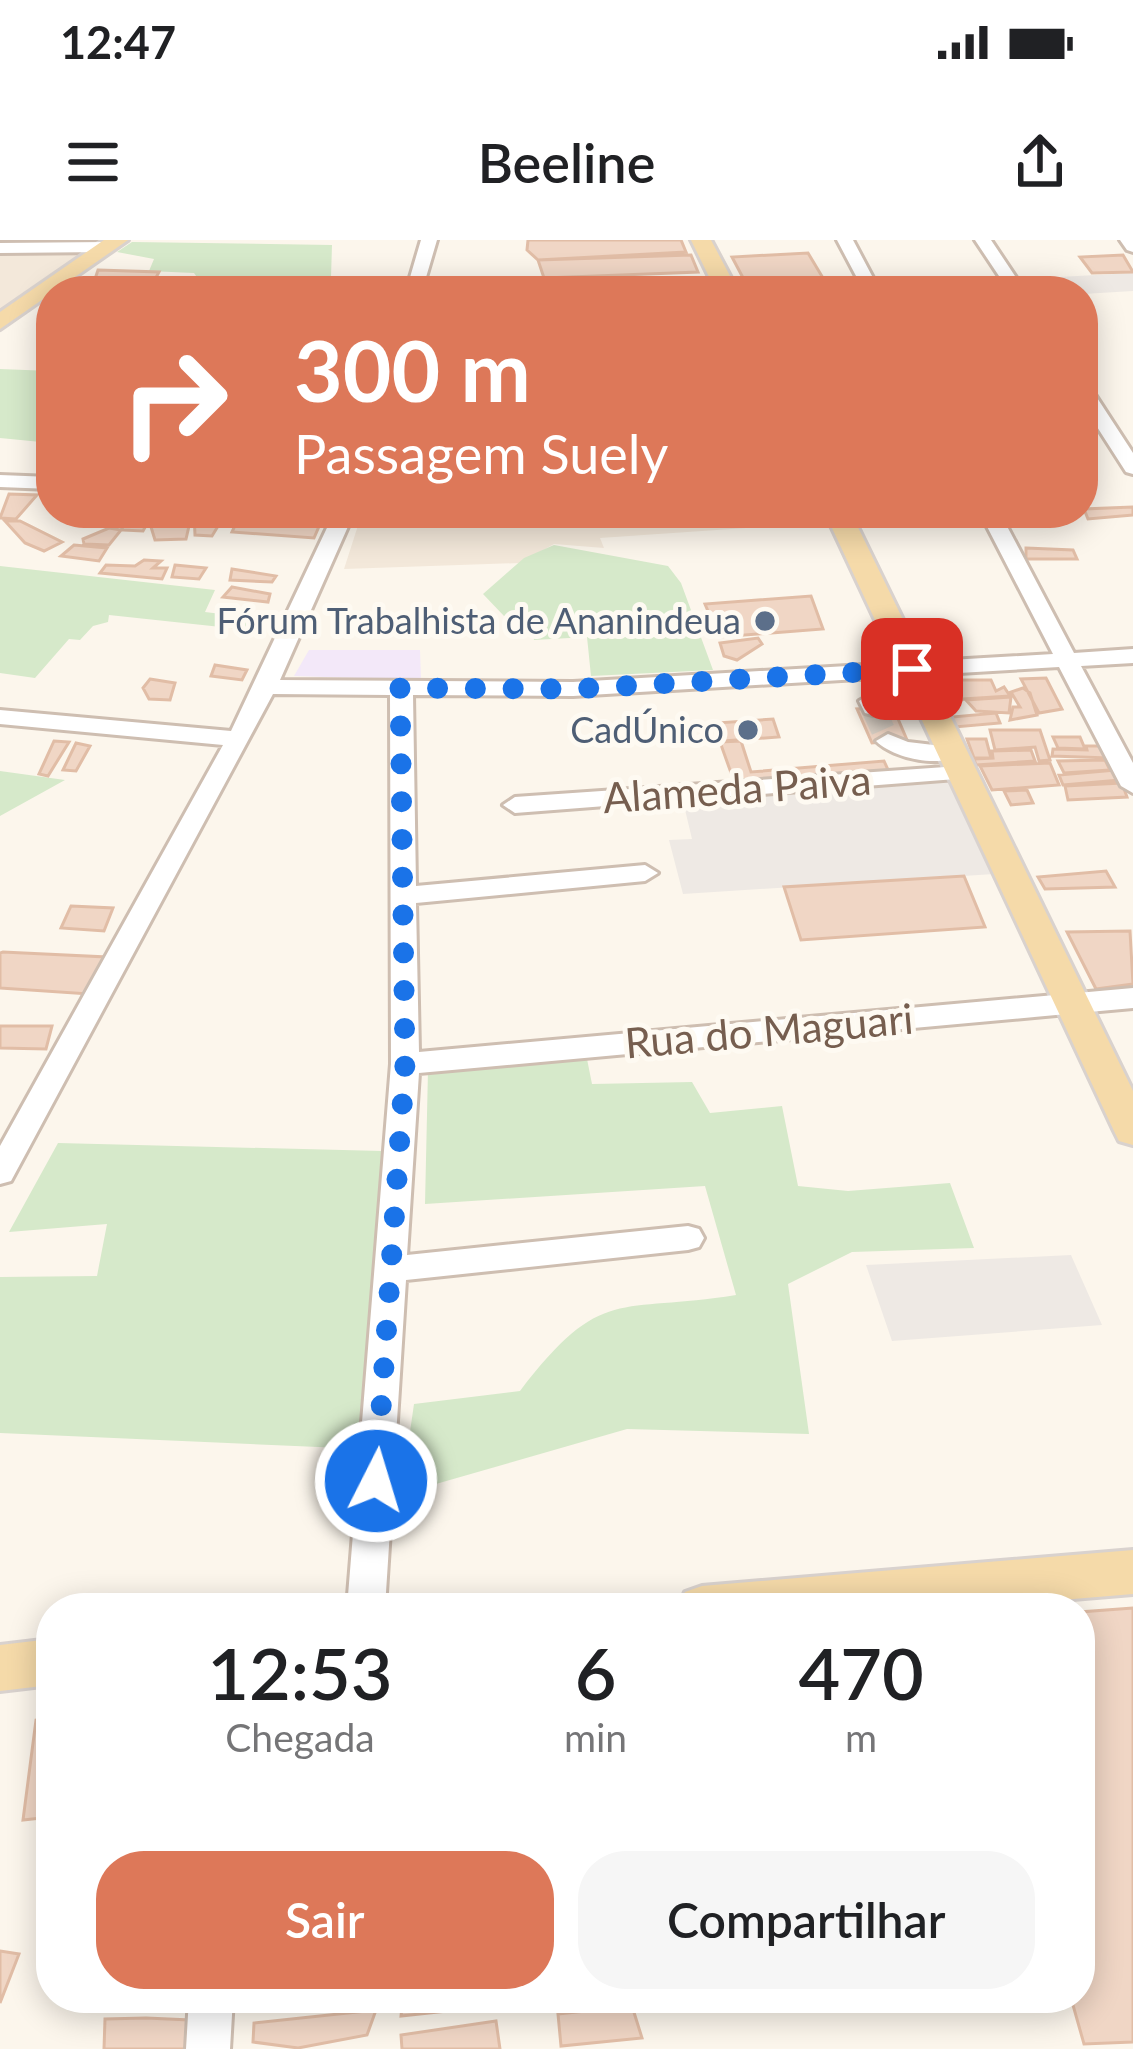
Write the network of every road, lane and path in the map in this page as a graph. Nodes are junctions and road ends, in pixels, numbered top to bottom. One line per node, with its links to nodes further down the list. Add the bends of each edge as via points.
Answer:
1 (429, 240): 8 (street)
2 (701, 240): 9 (main road)
3 (844, 240): 10 (street)
4 (983, 240): 11 (street)
5 (112, 244): 6 (street); 7 (main road)
6 (0, 248)
7 (66, 276)
8 (418, 276)
9 (719, 276)
10 (864, 276)
11 (1007, 276)
12 (36, 297): 13 (main road)
13 (0, 322)
14 (1133, 422): 15 (street)
15 (1098, 423)
16 (1098, 429): 17 (street)
17 (1133, 468)
18 (0, 481): 19 (street)
19 (36, 482)
20 (337, 528): 27 (street)
21 (845, 528): 26 (main road)
22 (998, 528): 24 (street)
23 (1133, 656): 24 (street)
24 (1067, 660): 26 (street); 33 (street)
25 (858, 672): 26 (street); 26 (street, via 872,705); 28 (street, via 573,689)
26 (918, 684): 32 (main road)
27 (265, 687): 28 (street); 30 (street)
28 (400, 688): 36 (street)
29 (0, 717): 30 (street)
30 (236, 739): 41 (street)
31 (888, 741): 32 (street)
32 (955, 763): 34 (street, Alameda Paiva); 38 (main road)
33 (1133, 786)
34 (514, 805)
35 (645, 873): 36 (street)
36 (404, 896): 39 (street)
37 (1133, 998): 38 (street, Rua do Maguari)
38 (1074, 1002): 39 (street, Rua do Maguari); 40 (main road)
39 (405, 1064): 43 (street)
40 (1133, 1131)
41 (0, 1173)
42 (688, 1238): 43 (street)
43 (393, 1268): 45 (street)
44 (1133, 1572): 46 (main road)
45 (367, 1593)
46 (882, 1593)
47 (36, 1663): 48 (main road)
48 (0, 1667)
49 (210, 2013): 50 (street)
50 (208, 2049)

